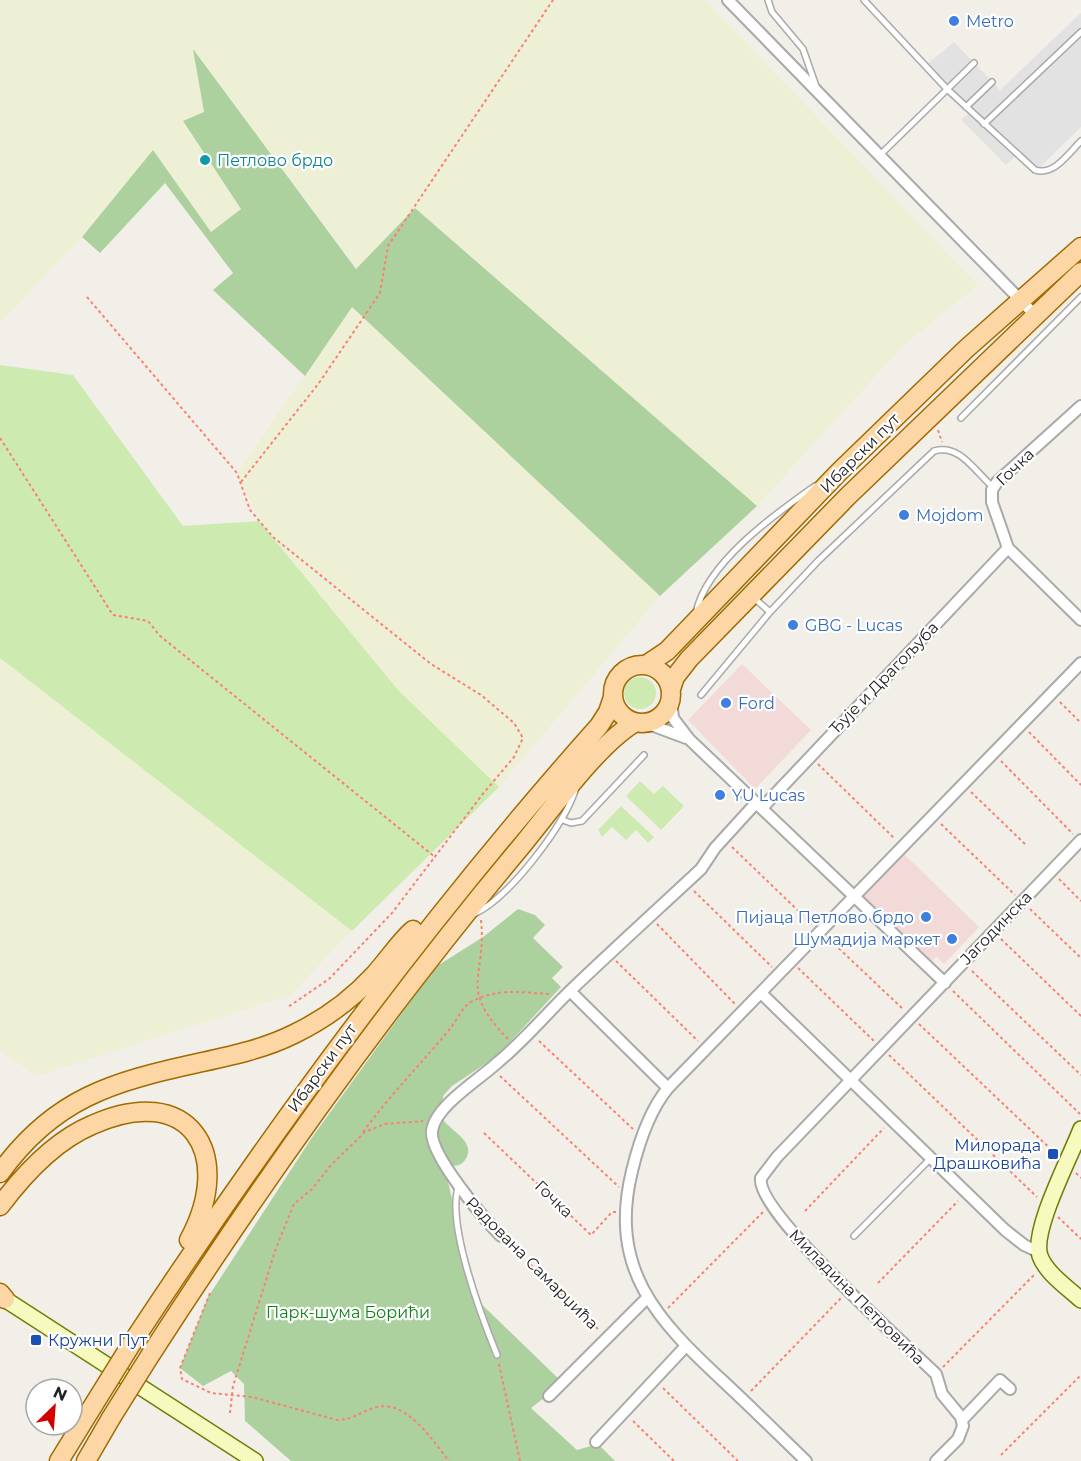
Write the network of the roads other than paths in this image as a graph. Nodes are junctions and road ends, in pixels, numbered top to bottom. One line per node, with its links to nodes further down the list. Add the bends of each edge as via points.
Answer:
1 (728, 0): 8 (street)
2 (768, 0): 8 (lane, via 772,12 803,49)
3 (864, 0): 7 (lane)
4 (1081, 32): 10 (lane)
5 (974, 63): 7 (lane)
6 (992, 82): 9 (lane)
7 (947, 89): 9 (lane); 12 (lane)
8 (819, 95): 12 (street)
9 (966, 107): 10 (lane)
10 (984, 124): 11 (lane, via 1016,155 1043,173 1052,170)
11 (1081, 141)
12 (878, 157): 15 (street)
13 (1081, 247): 15 (main road, Ибарски пут)
14 (1078, 284): 16 (main road, Ибарски пут); 18 (lane)
15 (1022, 301): 16 (street); 25 (main road, Ибарски пут, via 966,349 839,472 667,651)
16 (1035, 315): 21 (main road, Ибарски пут)
17 (1081, 406): 19 (street, Гочка)
18 (961, 418)
19 (993, 487): 20 (street, Гочка, via 992,502); 22 (lane, via 962,456 944,449 929,454)
20 (1008, 548): 23 (street, Гочка); 33 (street, Ђује и Драгољуба)
21 (751, 595): 22 (lane); 26 (main road, Ибарски пут, via 689,659 675,677)
22 (770, 612): 27 (lane)
23 (1081, 620)
24 (1081, 663): 36 (street)
25 (646, 665): 26 (main road, via 663,673); 28 (main road, via 624,670 615,682)
26 (671, 694): 29 (main road, via 660,718); 30 (street, via 673,718)
27 (700, 695)
28 (613, 697): 29 (main road, via 622,716); 37 (main road, Ибарски пут, via 599,726)
29 (640, 723): 30 (street, via 668,729); 32 (main road, Ибарски пут, via 618,734)
30 (689, 740): 33 (street)
31 (644, 755): 34 (lane, via 582,821 571,823)
32 (579, 778): 34 (lane); 38 (main road, Ибарски пут)
33 (759, 806): 36 (street); 40 (street, Ђује и Драгољуба, via 723,838 701,869)
34 (563, 819): 38 (lane, via 512,883 480,911)
35 (1081, 841): 39 (street, Јагодинска)
36 (855, 897): 39 (street); 41 (street)
37 (440, 913): 47 (main road, via 407,935 373,976 326,1017 266,1046 135,1078 89,1094 46,1123); 53 (main road, Ибарски пут, via 325,1064)
38 (459, 922): 64 (main road, Ибарски пут, bridge, via 224,1243)
39 (945, 983): 42 (street, Јагодинска)
40 (568, 993): 43 (street); 44 (street, Ђује и Драгољуба)
41 (761, 993): 42 (street); 43 (street)
42 (851, 1081): 46 (street); 61 (street, Миладина Петровића, via 763,1174 761,1187 787,1228 936,1374 942,1394)
43 (668, 1088): 55 (street, via 642,1137 625,1211 627,1243)
44 (436, 1120): 48 (street, Радована Самарџића, via 433,1140)
45 (1081, 1129): 52 (main road, via 1048,1208 1038,1243)
46 (931, 1158): 51 (lane); 52 (street, via 1005,1230)
47 (0, 1173)
48 (458, 1188): 50 (street, Радована Самарџића); 58 (lane, via 455,1206 474,1297)
49 (0, 1206): 53 (main road, via 48,1153 92,1125 136,1111 168,1115 196,1135 204,1149 209,1177 203,1210 172,1270)
50 (501, 1236)
51 (854, 1236)
52 (1042, 1258): 56 (main road)
53 (171, 1283): 63 (main road, Ибарски пут, bridge)
54 (2, 1296): 65 (main road)
55 (647, 1298): 57 (street); 60 (street, Радована Самарџића)
56 (1081, 1300)
57 (686, 1346): 62 (street); 66 (street)
58 (497, 1355)
59 (1010, 1389): 61 (street, via 1000,1380 993,1381)
60 (549, 1396)
61 (962, 1420): 67 (street, via 961,1435)
62 (596, 1442)
63 (59, 1461)
64 (86, 1461)
65 (255, 1461)
66 (806, 1461)
67 (936, 1461)

